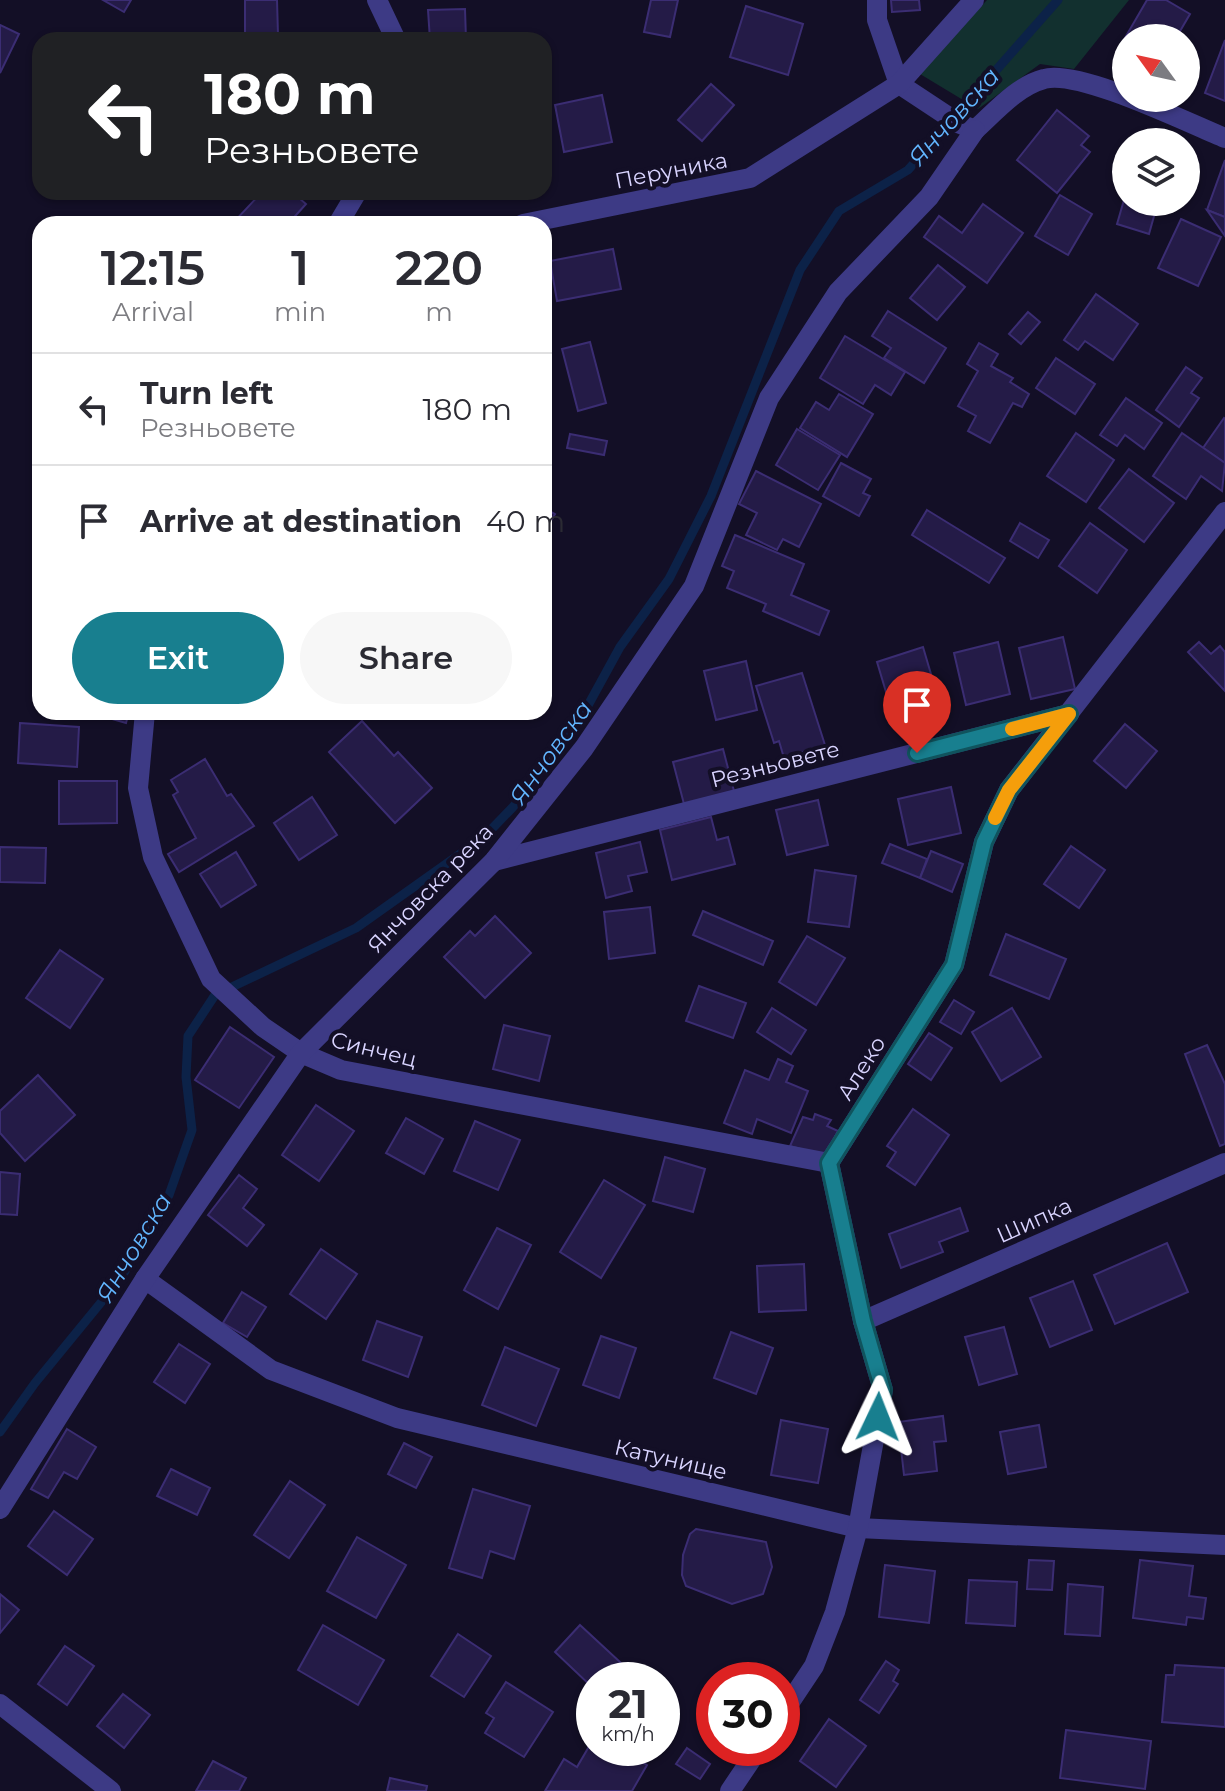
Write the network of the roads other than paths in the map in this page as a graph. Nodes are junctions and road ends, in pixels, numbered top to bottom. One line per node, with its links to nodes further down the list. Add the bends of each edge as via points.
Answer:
1 (377, 0): 4 (street)
2 (877, 0): 5 (street, via 877,20)
3 (974, 0): 5 (street)
4 (392, 32)
5 (907, 88): 6 (street); 8 (street, Перуника, via 750,178)
6 (967, 127): 7 (street, Янчовска река, via 1045,78 1081,80); 12 (street, Янчовска река, via 929,197 838,292 769,398 694,586 584,748)
7 (1225, 138)
8 (552, 218)
9 (1225, 512): 10 (street, Алеко)
10 (1069, 714): 12 (street, Резньовете); 14 (street, Алеко, via 1009,790 984,842 954,965)
11 (144, 720): 13 (street, Синчец, via 138,788 153,857 211,979 263,1027)
12 (494, 861): 13 (street, Янчовска река)
13 (301, 1053): 14 (street, Синчец, via 341,1070); 16 (street, Янчовска река)
14 (829, 1163): 17 (street)
15 (1225, 1163): 17 (street, Шипка)
16 (145, 1279): 18 (street, Янчовска река); 19 (street, Катунище, via 271,1370 397,1418)
17 (863, 1321): 19 (street, via 883,1390)
18 (0, 1509)
19 (858, 1528): 20 (street, Катунище); 21 (street, via 835,1612)
20 (1225, 1545)
21 (800, 1687)
22 (0, 1704): 24 (street)
23 (747, 1766): 25 (street)
24 (111, 1791)
25 (730, 1791)

